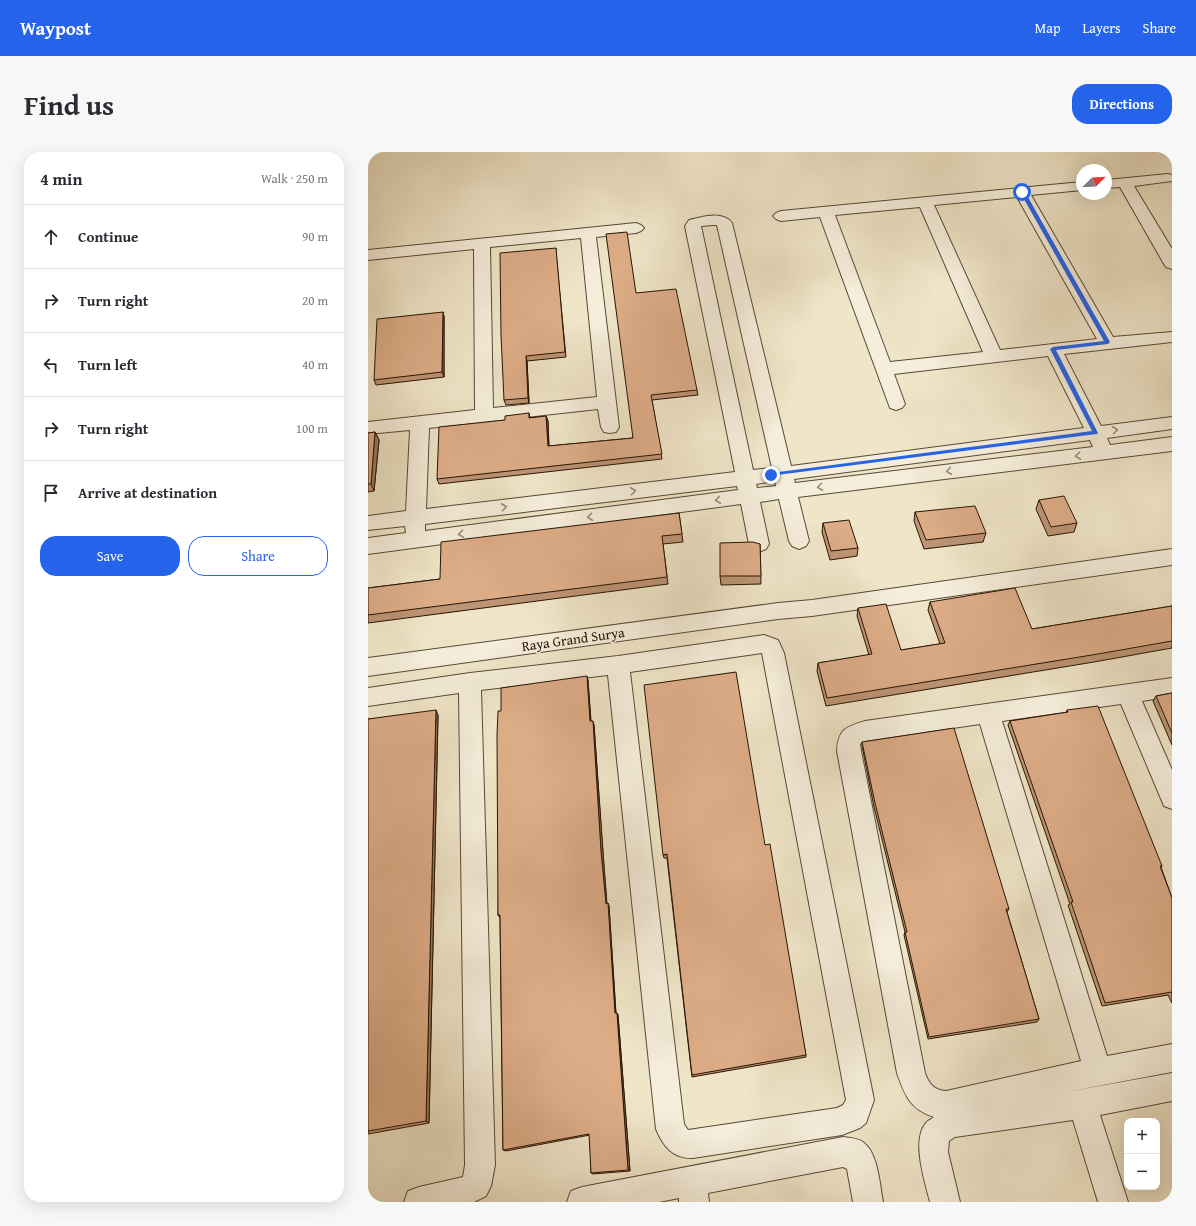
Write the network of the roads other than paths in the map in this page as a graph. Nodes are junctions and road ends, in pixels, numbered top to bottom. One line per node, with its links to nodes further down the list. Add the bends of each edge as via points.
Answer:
1 (1168, 178): 2 (street)
2 (1124, 182): 3 (street); 13 (street)
3 (1112, 183)
4 (1076, 187): 5 (street)
5 (1022, 192): 6 (street); 15 (street)
6 (925, 202): 7 (street); 17 (street)
7 (826, 212): 8 (street); 18 (street)
8 (781, 216)
9 (636, 228): 10 (street)
10 (588, 233): 11 (street); 19 (street)
11 (482, 244): 12 (street); 21 (street)
12 (368, 255)
13 (1171, 258)
14 (1172, 337): 15 (street)
15 (1108, 342): 16 (street)
16 (1053, 349): 17 (street); 26 (street)
17 (994, 356): 18 (street)
18 (883, 369): 20 (street)
19 (606, 402): 21 (street); 24 (street)
20 (896, 404)
21 (484, 415): 22 (street)
22 (420, 422): 25 (street); 31 (street)
23 (1172, 423): 26 (street, one-way to 23)
24 (610, 427)
25 (368, 428)
26 (1096, 433): 28 (street); 29 (street)
27 (1172, 444): 28 (street)
28 (1106, 452): 29 (street, one-way to 29)
29 (779, 483): 30 (street); 30 (street, via 724,223 720,220 698,222 693,226); 34 (street)
30 (751, 486): 31 (street, one-way to 30); 33 (street, one-way to 33); 35 (street)
31 (416, 517): 32 (street); 33 (street)
32 (368, 523)
33 (414, 541): 36 (street)
34 (799, 541)
35 (760, 544)
36 (368, 546)
37 (1172, 557): 39 (street, Raya Grand Surya)
38 (618, 665): 38 (street, via 764,644 772,648 860,1100 859,1109 854,1116 837,1122 693,1144 679,1142 670,1129); 40 (street)
39 (368, 667)
40 (470, 682): 43 (street); 51 (street, via 480,1165 476,1186 468,1191)
41 (1172, 687): 42 (street)
42 (1128, 694): 44 (street); 45 (street)
43 (368, 697)
44 (988, 714): 47 (street); 47 (street, via 865,731 849,740 850,758 915,1087 934,1104 946,1105)
45 (1172, 798)
46 (1172, 1058): 47 (street)
47 (1098, 1071)
48 (1172, 1087): 49 (street)
49 (1082, 1104): 54 (street, via 950,1123 945,1126 936,1133 934,1152); 55 (street)
50 (693, 1192): 52 (street); 53 (street, via 843,1152 854,1153 862,1163)
51 (419, 1202)
52 (582, 1202)
53 (868, 1202)
54 (945, 1202)
55 (1113, 1202)

